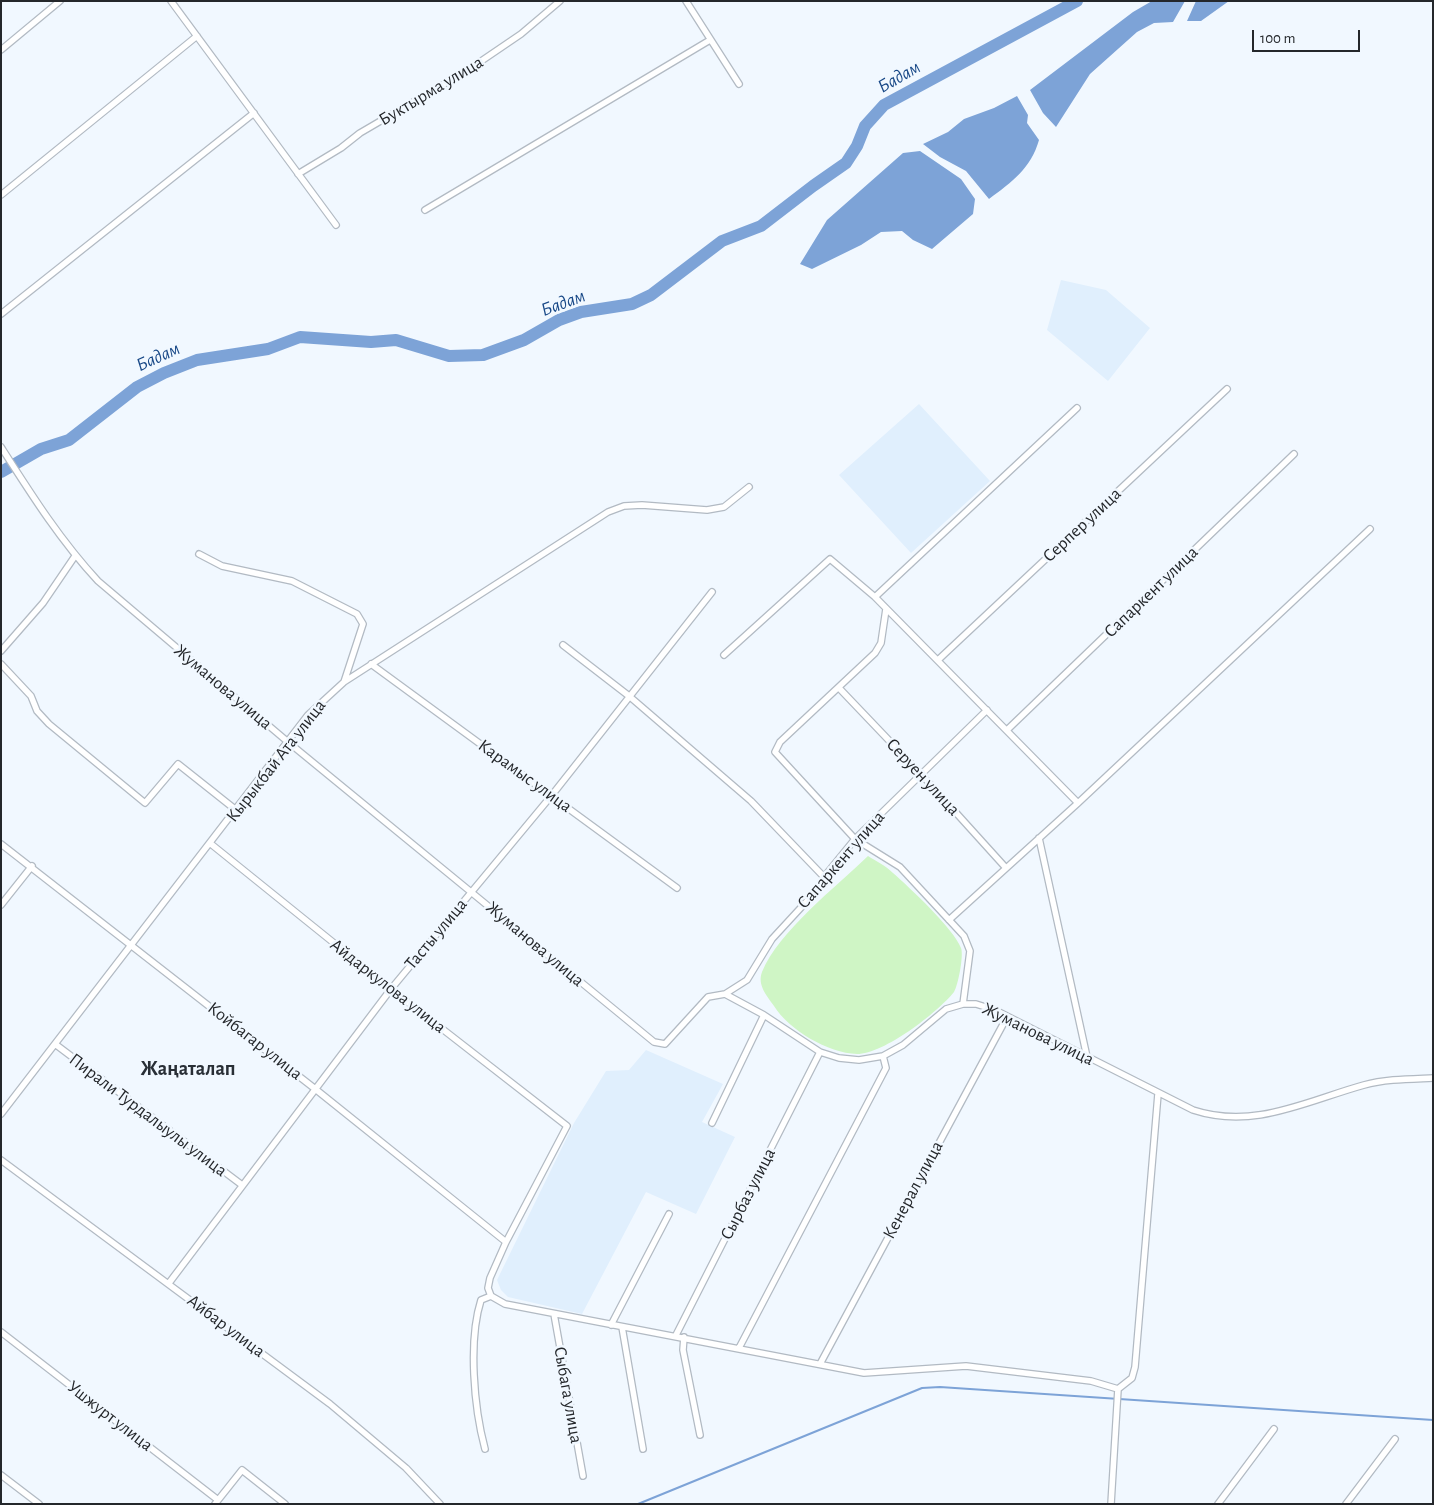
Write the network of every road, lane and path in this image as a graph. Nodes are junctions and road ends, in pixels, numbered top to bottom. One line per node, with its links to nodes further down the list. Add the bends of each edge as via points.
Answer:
1 (60, 1): 7 (street)
2 (171, 1): 5 (street)
3 (560, 1): 10 (street, Буктырма улица, via 522,34 471,68 360,133)
4 (686, 1): 6 (street)
5 (197, 36): 9 (street); 11 (street)
6 (710, 40): 8 (street); 12 (street)
7 (1, 50)
8 (739, 84)
9 (254, 113): 10 (street); 14 (street)
10 (298, 174): 13 (street)
11 (1, 195)
12 (425, 210)
13 (336, 225)
14 (1, 314)
15 (1226, 390): 29 (street, Серпер улица)
16 (1077, 408): 24 (street)
17 (1, 447): 22 (street, Жуманова улица)
18 (1294, 454): 36 (street, Сапаркент улица)
19 (749, 487): 31 (street, Кырыкбай Ата улица, via 724,507 708,510 642,505 624,506 608,512)
20 (1370, 529): 40 (street)
21 (199, 554): 32 (street, via 222,566 292,581 357,614 363,624)
22 (75, 556): 27 (street, via 43,603); 37 (street, Жуманова улица, via 98,581)
23 (712, 592): 34 (street, Тасты улица)
24 (875, 596): 25 (street); 28 (street, via 830,559)
25 (886, 608): 29 (street); 33 (street, via 875,653)
26 (563, 645): 34 (street)
27 (1, 651)
28 (724, 655)
29 (938, 660): 35 (street)
30 (1, 664): 41 (street, via 31,696 37,711 49,724 145,803 178,764)
31 (372, 664): 32 (street, Кырыкбай Ата улица); 39 (street, Карамыс улица)
32 (344, 682): 37 (street, Кырыкбай Ата улица, via 308,715)
33 (839, 688): 38 (street, Серуен улица); 43 (street, via 780,742 775,752)
34 (629, 696): 39 (street, Тасты улица); 48 (street, via 751,801)
35 (987, 710): 36 (street); 38 (street, Сапаркент улица)
36 (1007, 730): 40 (street)
37 (288, 742): 41 (street, Кырыкбай Ата улица); 50 (street, Жуманова улица)
38 (921, 774): 43 (street, Сапаркент улица); 47 (street, Серуен улица)
39 (552, 795): 49 (street, Карамыс улица); 50 (street, Тасты улица)
40 (1078, 802): 42 (street)
41 (236, 810): 45 (street, Кырыкбай Ата улица)
42 (1039, 838): 47 (street); 62 (street)
43 (855, 839): 48 (street, Сапаркент улица); 52 (street, via 900,867)
44 (1, 844): 46 (street, Койбагар улица)
45 (211, 844): 53 (street, Кырыкбай Ата улица); 54 (street, Айдаркулова улица)
46 (32, 866): 51 (street); 53 (street, Койбагар улица)
47 (1006, 868): 52 (street)
48 (824, 877): 55 (street, Сапаркент улица, via 819,888 772,939 747,980)
49 (677, 888)
50 (472, 891): 54 (street, Тасты улица); 55 (street, Жуманова улица, via 654,1042 665,1044 708,997)
51 (1, 905)
52 (949, 920): 56 (street, via 964,936 970,951)
53 (132, 944): 59 (street, Кырыкбай Ата улица); 64 (street, Койбагар улица)
54 (391, 989): 64 (street, Тасты улица); 71 (street, Айдаркулова улица, via 567,1126)
55 (725, 994): 57 (street, Жуманова улица)
56 (963, 1004): 58 (street, Жуманова улица, via 976,1004); 61 (street, Жуманова улица, via 946,1009)
57 (764, 1015): 60 (street, Жуманова улица); 67 (street)
58 (1007, 1017): 62 (street, Жуманова улица); 81 (street, Кенерал улица)
59 (55, 1044): 66 (street, Кырыкбай Ата улица); 69 (street, Пирали Турдалыулы улица)
60 (820, 1052): 61 (street, Жуманова улица, via 859,1060); 78 (street, Сырбаз улица)
61 (883, 1056): 80 (street, via 886,1068)
62 (1087, 1057): 65 (street, Жуманова улица)
63 (1433, 1078): 65 (street, Жуманова улица, via 1387,1080 1280,1112 1245,1118 1207,1115)
64 (314, 1088): 69 (street, Тасты улица); 71 (street, Койбагар улица)
65 (1158, 1094): 82 (street, via 1135,1368 1132,1378)
66 (1, 1114)
67 (712, 1123)
68 (1, 1160): 72 (street, Айбар улица)
69 (242, 1186): 72 (street, Тасты улица)
70 (669, 1214): 75 (street)
71 (506, 1242): 73 (street, via 490,1278 488,1288)
72 (169, 1283): 93 (street, Айбар улица, via 330,1404 406,1468)
73 (491, 1296): 74 (street, via 505,1304); 87 (street, via 481,1300 474,1339 479,1426)
74 (554, 1314): 75 (street); 89 (street, Сыбага улица)
75 (611, 1325): 76 (street)
76 (622, 1327): 78 (street); 86 (street)
77 (1, 1332): 90 (street, Ушжурт улица)
78 (676, 1336): 79 (street)
79 (684, 1337): 80 (street); 84 (street, via 683,1350)
80 (738, 1348): 81 (street)
81 (820, 1364): 82 (street, via 864,1373 966,1366 1091,1382)
82 (1118, 1389): 94 (street)
83 (1274, 1429): 95 (street)
84 (700, 1435)
85 (1395, 1439): 96 (street)
86 (642, 1448)
87 (485, 1449)
88 (1, 1475): 91 (street)
89 (583, 1476)
90 (217, 1502): 92 (street, via 242,1470)
91 (39, 1504)
92 (285, 1504)
93 (440, 1504)
94 (1111, 1504)
95 (1218, 1504)
96 (1346, 1504)

